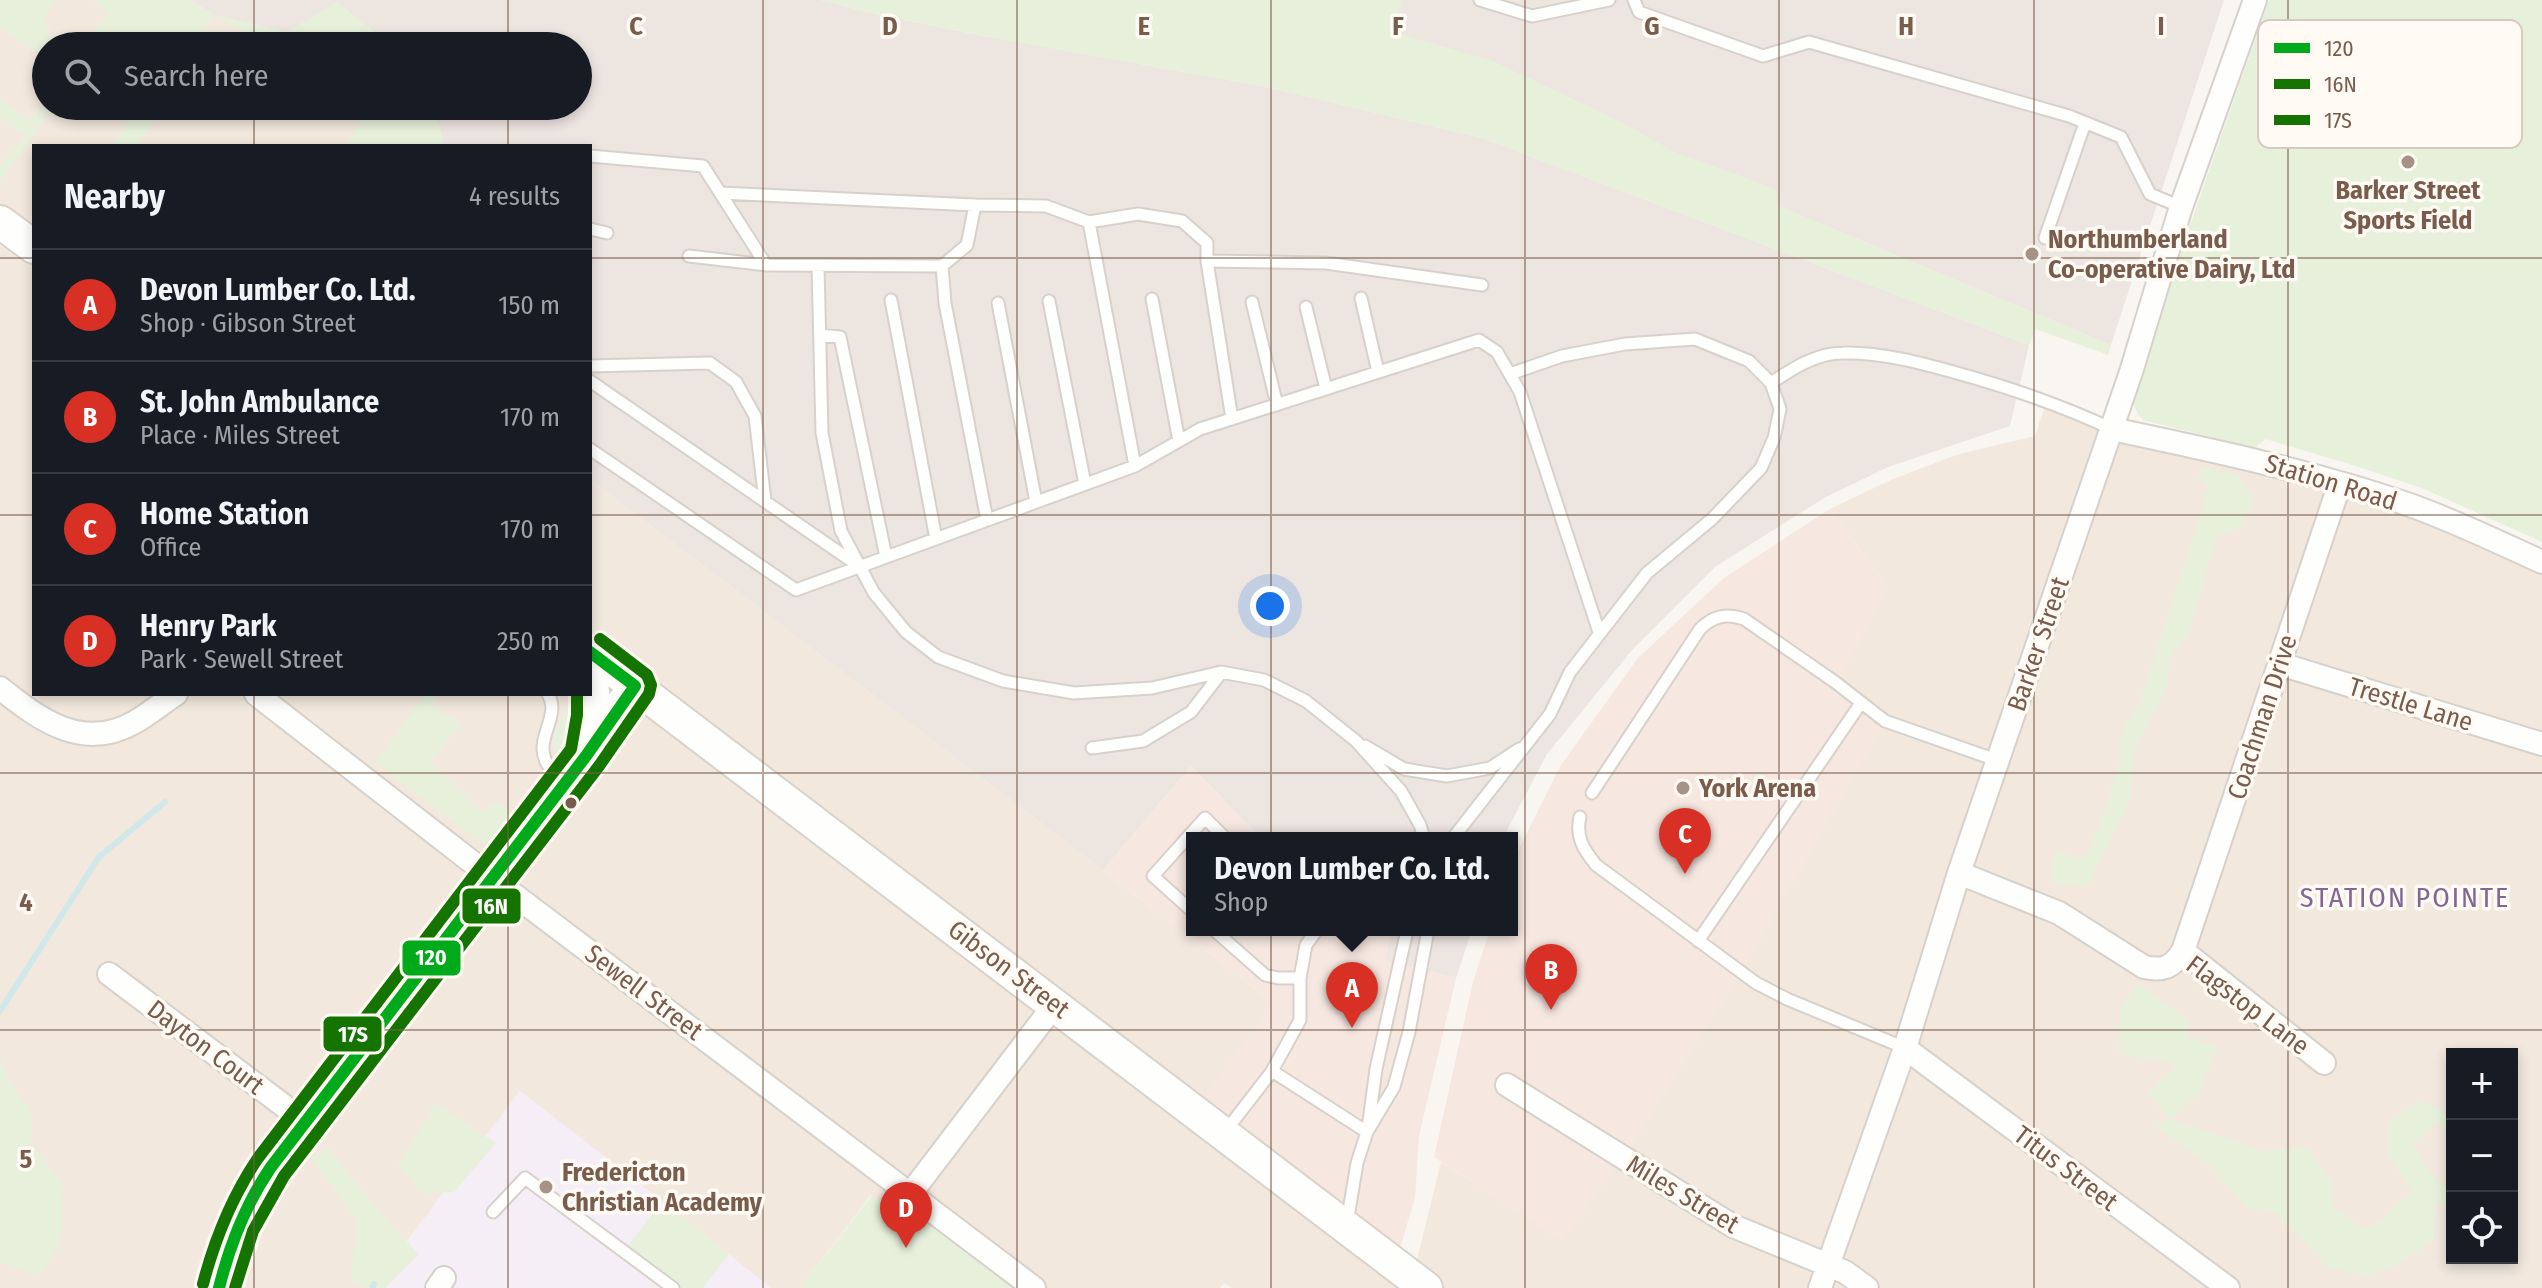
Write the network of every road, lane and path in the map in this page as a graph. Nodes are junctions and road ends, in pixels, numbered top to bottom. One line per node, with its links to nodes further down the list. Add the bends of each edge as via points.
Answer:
1 (1480, 0): 2 (lane, via 1532,16)
2 (1609, 0)
3 (1634, 0): 5 (lane, via 1639,12 1763,56 1809,42)
4 (2252, 1): 9 (street, Barker Street)
5 (2085, 123): 9 (lane, via 2121,137 2150,194); 14 (lane)
6 (592, 156): 7 (lane, via 703,166)
7 (720, 193): 8 (lane); 18 (lane)
8 (975, 205): 11 (lane, via 1046,206); 20 (lane, via 967,245)
9 (2181, 207): 38 (street, Barker Street)
10 (0, 222): 15 (main road)
11 (1089, 222): 17 (lane, via 1138,214 1182,221 1207,243); 41 (lane)
12 (592, 229): 13 (lane)
13 (607, 233)
14 (2045, 238)
15 (32, 246)
16 (689, 256): 18 (lane)
17 (1207, 261): 21 (lane, via 1326,263); 37 (lane)
18 (766, 265): 19 (lane)
19 (818, 266): 20 (lane); 29 (lane)
20 (942, 266): 46 (lane)
21 (1482, 285)
22 (1361, 298): 31 (lane)
23 (1152, 299): 39 (lane)
24 (891, 300): 47 (lane)
25 (1049, 301): 43 (lane)
26 (1252, 302): 36 (lane)
27 (998, 303): 45 (lane)
28 (1306, 307): 35 (lane)
29 (820, 335): 48 (lane, via 840,337); 50 (lane, via 822,433 841,531)
30 (592, 366): 44 (lane, via 710,363 736,382 755,416)
31 (1378, 372): 32 (lane, via 1479,340 1497,352); 35 (lane)
32 (1510, 374): 34 (lane, via 1600,348 1695,339 1749,361); 51 (lane)
33 (592, 382): 44 (lane)
34 (1771, 383): 38 (lane, via 1802,363 1841,353 1911,360 2033,395); 51 (lane, via 1780,409 1761,468 1712,519 1647,573)
35 (1326, 389): 36 (lane)
36 (1277, 405): 37 (lane)
37 (1232, 419): 39 (lane)
38 (2112, 429): 42 (street, Station Road); 67 (street, Barker Street)
39 (1179, 441): 41 (lane)
40 (592, 450): 50 (lane, via 796,590)
41 (1135, 466): 43 (lane)
42 (2340, 483): 49 (street, Station Road, via 2410,505); 53 (street, Coachman Drive)
43 (1085, 484): 45 (lane)
44 (765, 501): 50 (lane)
45 (1036, 502): 46 (lane)
46 (987, 520): 47 (lane)
47 (936, 539): 48 (lane)
48 (886, 557): 50 (lane)
49 (2542, 562)
50 (860, 567): 54 (lane, via 906,632 938,657 1003,681 1074,693 1152,688)
51 (1599, 632): 63 (lane)
52 (592, 654): 56 (main road, Gibson Street)
53 (2280, 664): 64 (street, Trestle Lane); 84 (street, Coachman Drive)
54 (1221, 672): 62 (lane, via 1264,680 1306,701); 65 (lane, via 1191,712 1143,741)
55 (592, 684): 66 (main road, via 594,716)
56 (635, 686): 66 (main road); 87 (main road, Gibson Street)
57 (173, 696): 60 (street, via 119,729 84,733 63,730)
58 (259, 696): 77 (street, Sewell Street)
59 (549, 696): 68 (lane, via 551,721 542,741 545,760)
60 (4, 700)
61 (1861, 703): 67 (lane, via 1885,721); 69 (lane, via 1744,619 1721,616 1700,629); 83 (lane)
62 (1356, 741): 63 (lane, via 1404,769 1447,776 1490,768); 73 (lane, via 1401,791)
63 (1526, 744): 74 (lane)
64 (2542, 744)
65 (1092, 748)
66 (586, 756): 68 (main road)
67 (1999, 761): 76 (street, Barker Street)
68 (564, 785): 77 (main road)
69 (1592, 793)
70 (1580, 817): 83 (lane, via 1579,837 1596,865)
71 (1192, 832): 72 (lane, via 1205,818)
72 (1219, 832)
73 (1422, 832)
74 (1458, 832)
75 (1186, 839): 78 (lane, via 1153,876)
76 (1959, 873): 84 (street, Flagstop Lane, via 2059,913 2144,967 2170,966); 88 (street, Barker Street)
77 (493, 878): 92 (main road); 95 (street, Sewell Street)
78 (1186, 906)
79 (1221, 936): 86 (lane, via 1265,975)
80 (1313, 936): 86 (lane)
81 (1406, 936): 93 (lane)
82 (1427, 936): 93 (lane, via 1394,1087)
83 (1698, 941): 88 (lane, via 1770,991)
84 (2183, 951): 89 (street, Flagstop Lane)
85 (109, 974): 92 (street, Dayton Court)
86 (1300, 978): 90 (lane, via 1300,1020)
87 (1055, 1004): 94 (main road, Gibson Street); 95 (street)
88 (1905, 1048): 98 (street, Barker Street); 105 (street, Titus Street)
89 (2324, 1063)
90 (1272, 1071): 93 (lane); 94 (lane)
91 (1507, 1085): 98 (street, Miles Street, via 1733,1226)
92 (304, 1121): 99 (main road, via 243,1213)
93 (1367, 1132): 97 (lane)
94 (1224, 1134): 97 (main road, Gibson Street)
95 (911, 1193): 101 (street, Sewell Street)
96 (493, 1212): 100 (lane, via 525,1178)
97 (1346, 1227): 102 (main road, Gibson Street)
98 (1828, 1265): 103 (street, Barker Street); 104 (street, Miles Street)
99 (219, 1288)
100 (673, 1288)
101 (1034, 1288)
102 (1426, 1288)
103 (1820, 1288)
104 (1867, 1288)
105 (2228, 1288)

